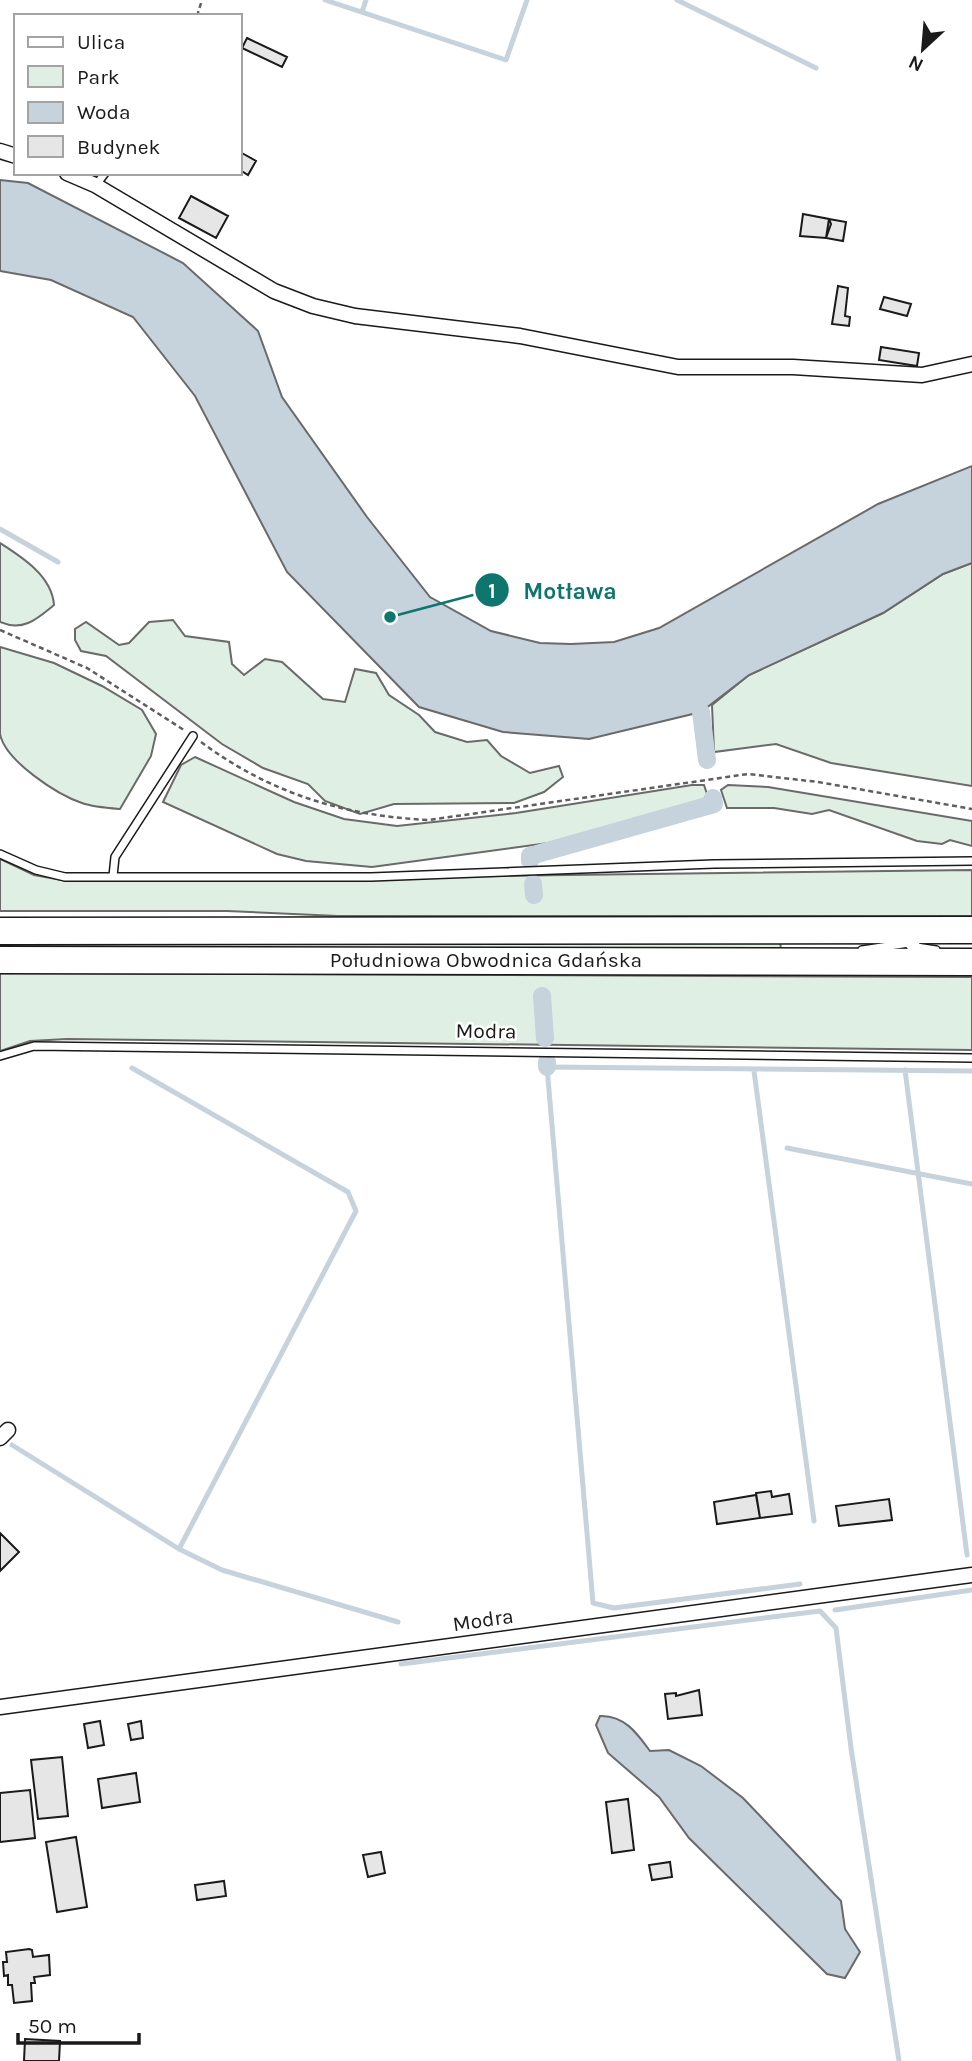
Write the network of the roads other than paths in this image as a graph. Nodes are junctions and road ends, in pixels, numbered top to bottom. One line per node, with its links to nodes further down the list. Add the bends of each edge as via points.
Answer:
1 (72, 175): 3 (street)
2 (103, 175): 3 (lane)
3 (95, 185): 4 (street, via 274,291 355,316 520,336 678,367 793,367 922,375)
4 (972, 364)
5 (193, 736): 8 (lane, via 115,857)
6 (0, 854): 8 (lane, via 65,877)
7 (972, 861): 8 (lane, via 714,864 371,877)
8 (113, 876)
9 (0, 930): 10 (highway, Południowa Obwodnica Gdańska)
10 (781, 930): 11 (highway, Południowa Obwodnica Gdańska); 13 (lane)
11 (972, 930)
12 (972, 936): 13 (lane)
13 (898, 944): 14 (lane); 16 (lane)
14 (972, 955)
15 (0, 960): 16 (highway, Południowa Obwodnica Gdańska)
16 (780, 961): 17 (highway, Południowa Obwodnica Gdańska)
17 (972, 962)
18 (0, 1056): 19 (lane, Modra, via 34,1046)
19 (972, 1058)
20 (972, 1575): 21 (street, Modra)
21 (0, 1707)

